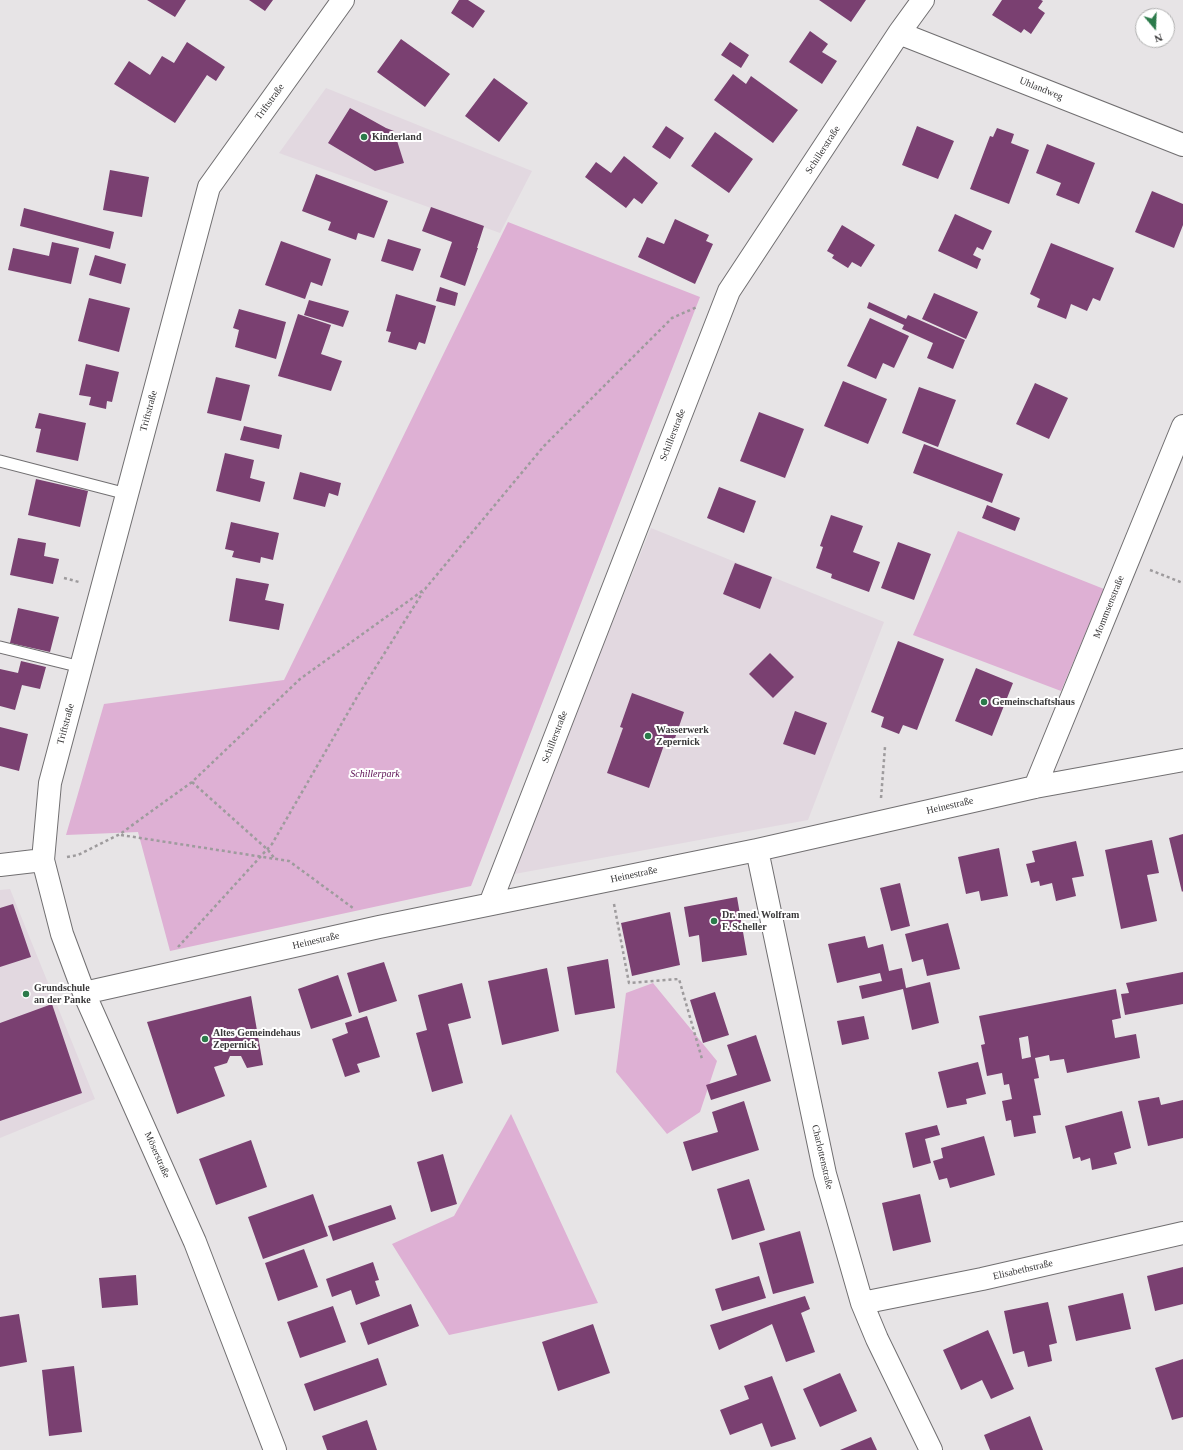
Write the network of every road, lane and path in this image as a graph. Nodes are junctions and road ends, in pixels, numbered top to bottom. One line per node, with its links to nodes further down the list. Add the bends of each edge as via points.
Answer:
1 (343, 0): 8 (street, Triftstraße, via 209,187)
2 (923, 0): 3 (street, Schillerstraße)
3 (899, 33): 4 (street, Uhlandweg); 5 (street, Schillerstraße)
4 (1183, 145)
5 (729, 291): 11 (path, via 672,318 544,446); 27 (street, Schillerstraße)
6 (1183, 426): 9 (street, Mommsenstraße)
7 (0, 461): 8 (lane)
8 (127, 494): 13 (street, Triftstraße)
9 (1128, 560): 10 (path); 17 (street, Mommsenstraße)
10 (1183, 584)
11 (425, 590): 16 (path, via 300,679); 20 (path, via 357,697)
12 (0, 647): 13 (lane)
13 (81, 667): 24 (street, Triftstraße, via 50,783)
14 (885, 747): 18 (path)
15 (1183, 760): 17 (street, Heinestraße)
16 (192, 782): 19 (path); 20 (path)
17 (1035, 787): 18 (street, Heinestraße)
18 (879, 823): 21 (street, Heinestraße)
19 (120, 834): 22 (path); 24 (path, via 78,855)
20 (268, 850): 22 (path); 23 (path)
21 (757, 850): 26 (street, Heinestraße); 33 (street, Charlottenstraße, via 825,1174)
22 (261, 856): 23 (path); 29 (path, via 175,950)
23 (276, 859): 28 (path, via 289,861)
24 (42, 860): 25 (street); 30 (street, Möserstraße, via 62,934)
25 (0, 865)
26 (609, 880): 27 (street, Heinestraße); 31 (path, via 629,983 679,979)
27 (490, 904): 28 (street, Heinestraße)
28 (379, 927): 29 (street, Heinestraße)
29 (177, 972): 30 (street, Heinestraße)
30 (84, 993): 34 (street, Möserstraße, via 195,1242)
31 (702, 1059)
32 (1183, 1233): 33 (street, Elisabethstraße, via 982,1279)
33 (862, 1303): 35 (street, Charlottenstraße)
34 (275, 1450)
35 (931, 1450)

